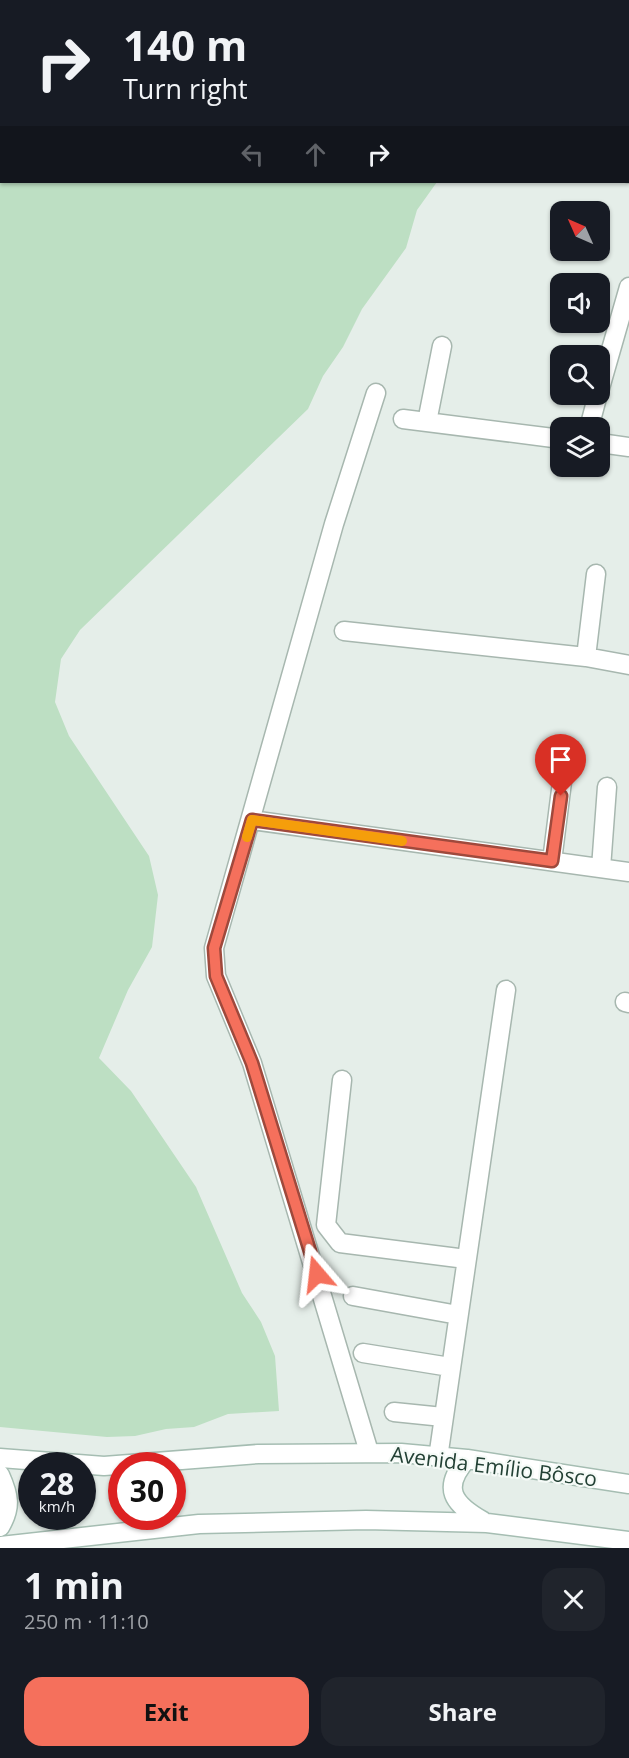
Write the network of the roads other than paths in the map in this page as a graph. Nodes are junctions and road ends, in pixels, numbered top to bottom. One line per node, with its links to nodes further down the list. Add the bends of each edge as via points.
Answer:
1 (629, 287): 3 (street)
2 (442, 346): 6 (street)
3 (610, 353)
4 (376, 393): 16 (street, via 334,524)
5 (404, 419): 6 (street)
6 (427, 422): 7 (street)
7 (550, 438)
8 (610, 444): 9 (street)
9 (629, 447)
10 (596, 574): 12 (street)
11 (344, 631): 12 (street)
12 (586, 657): 13 (street)
13 (629, 664)
14 (563, 774): 17 (street)
15 (607, 788): 18 (street)
16 (252, 820): 17 (street); 29 (street, via 216,939 216,976 252,1063)
17 (552, 861): 18 (street)
18 (601, 868): 19 (street)
19 (629, 872)
20 (506, 990): 22 (street)
21 (342, 1080): 22 (street, via 326,1225 340,1243)
22 (466, 1259): 24 (street)
23 (353, 1296): 24 (street)
24 (458, 1316): 26 (street)
25 (363, 1353): 26 (street)
26 (450, 1367): 28 (street)
27 (394, 1412): 28 (street)
28 (443, 1417): 31 (street)
29 (369, 1452): 30 (street, Avenida Emílio Bôsco, via 258,1454 104,1466); 31 (street, Avenida Emílio Bôsco)
30 (0, 1458)
31 (438, 1458): 32 (street, Avenida Emílio Bôsco)
32 (467, 1459): 34 (street, Avenida Emílio Bôsco); 35 (street, via 451,1482 453,1495 468,1512)
33 (0, 1475): 36 (street, via 9,1494 9,1511)
34 (629, 1484)
35 (487, 1523): 37 (street); 38 (street, via 366,1520 187,1526)
36 (0, 1527)
37 (629, 1540)
38 (0, 1546)

